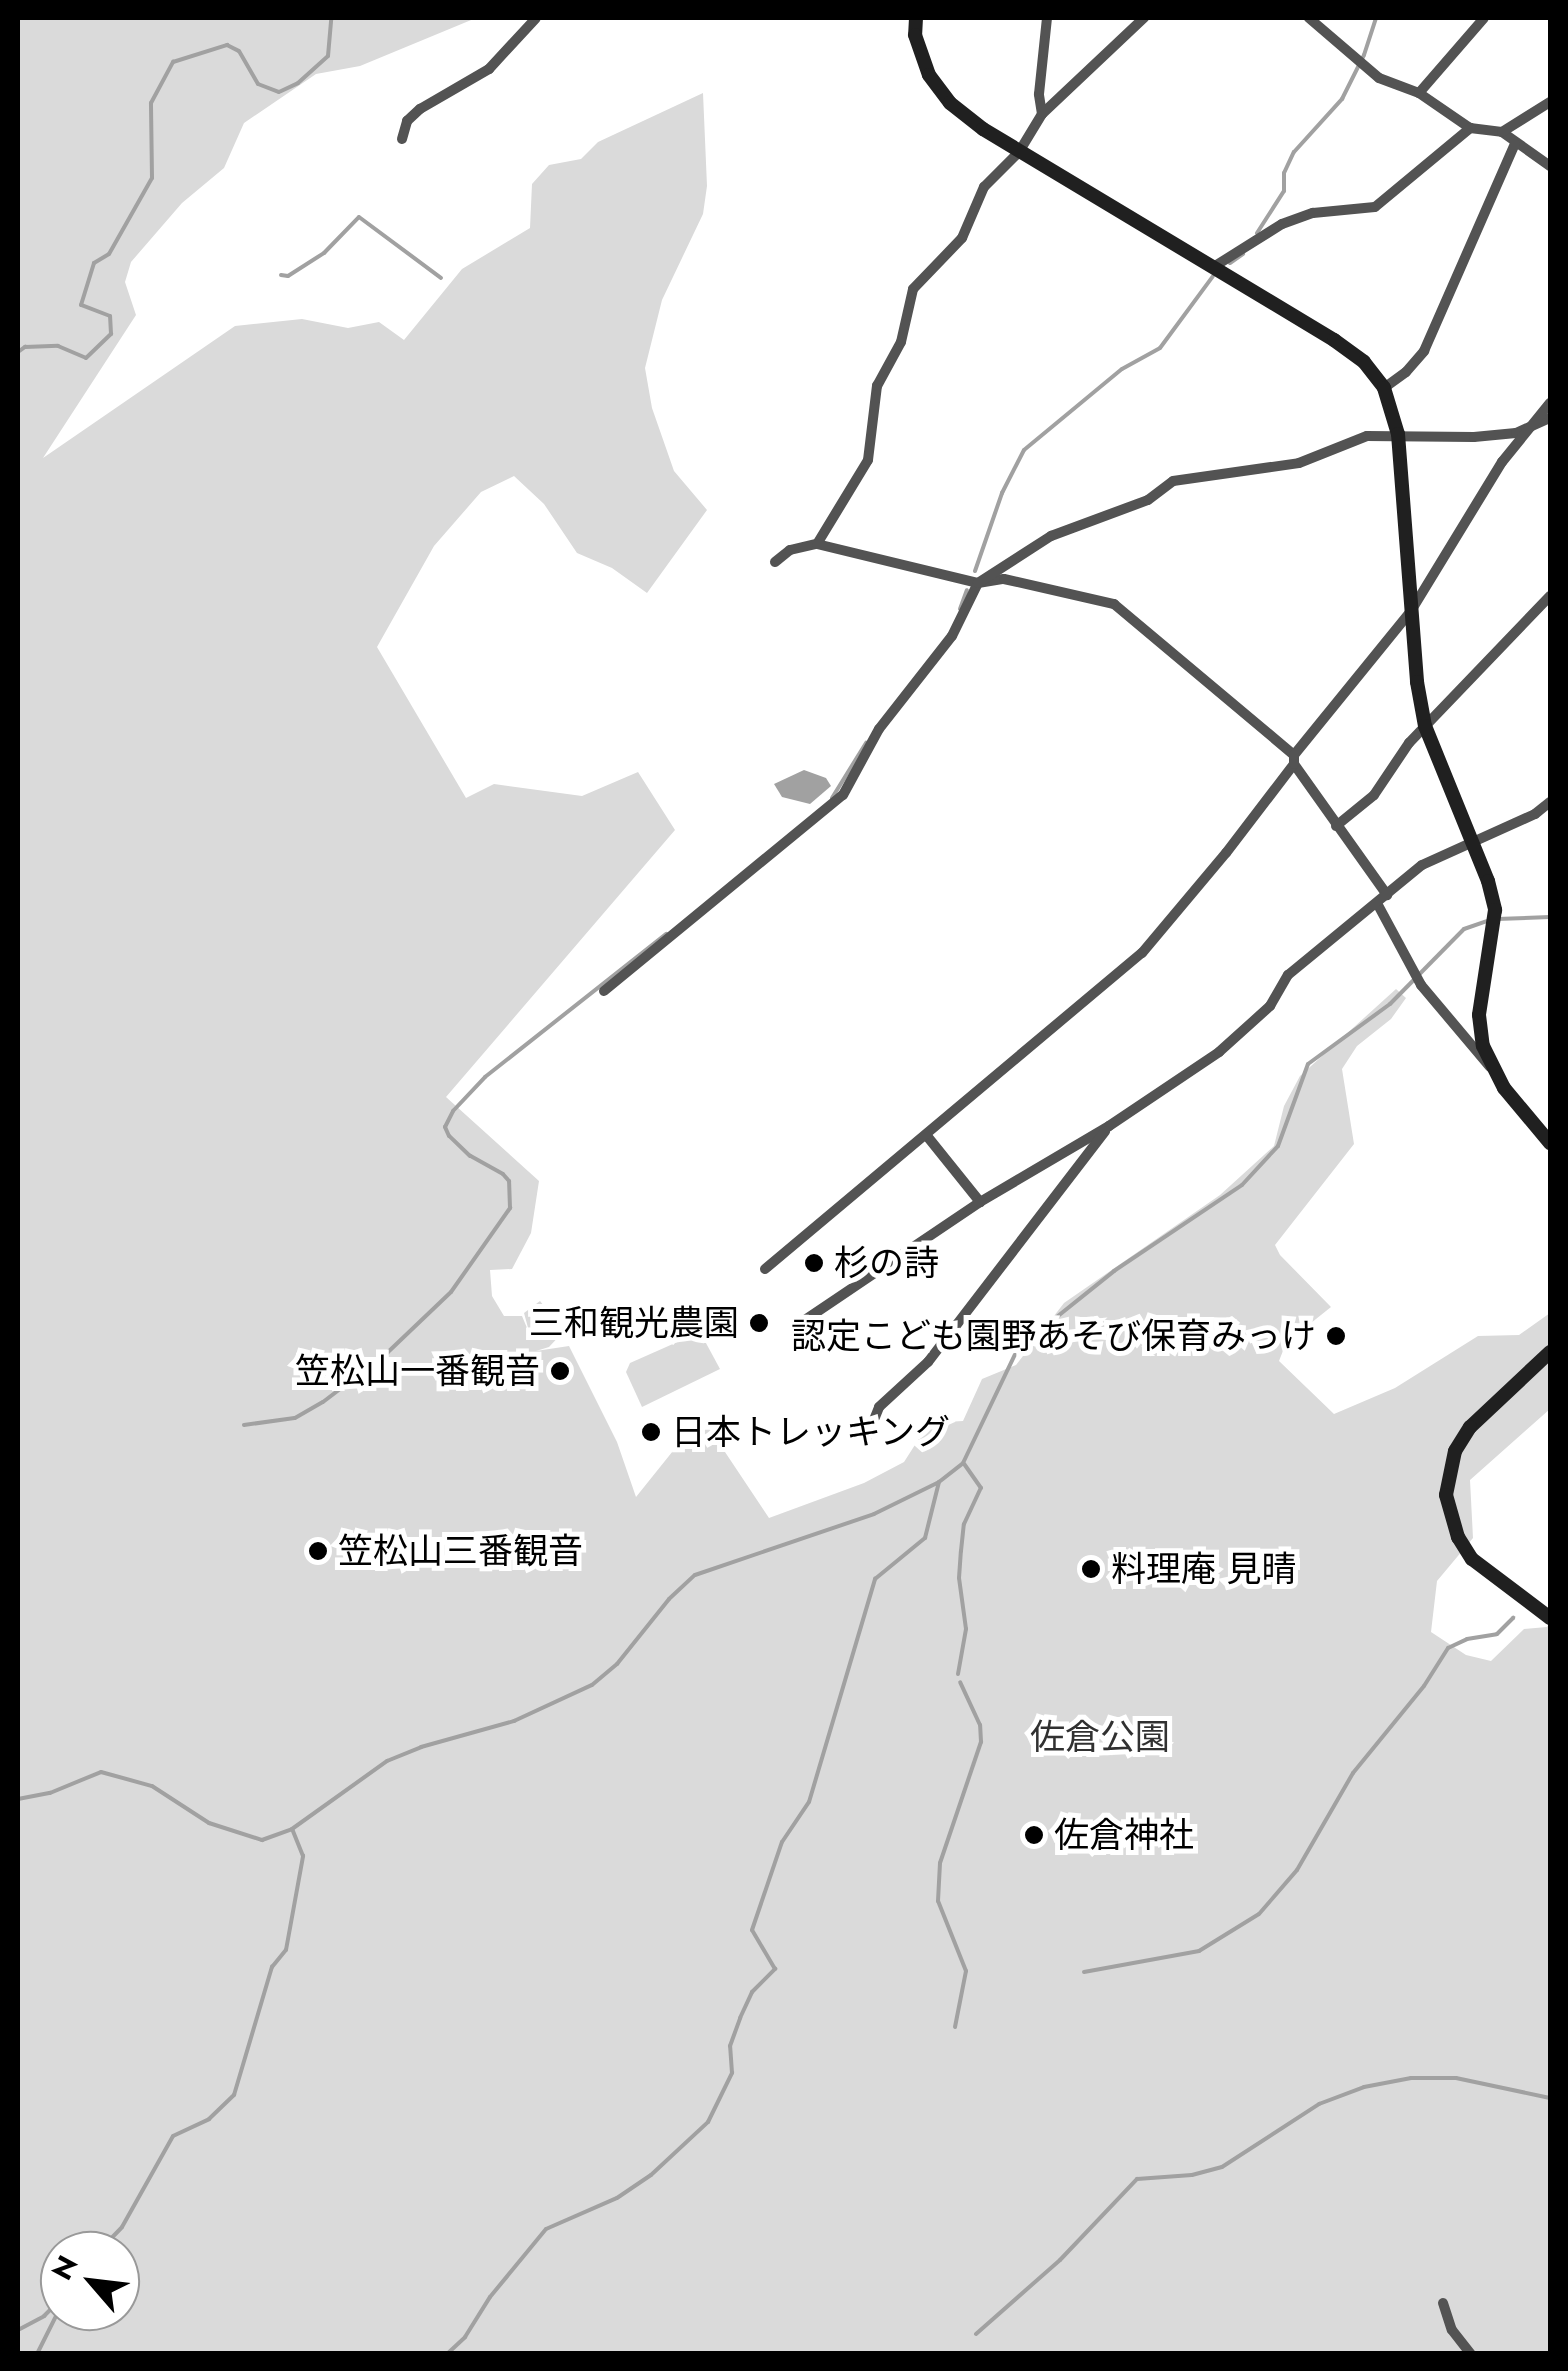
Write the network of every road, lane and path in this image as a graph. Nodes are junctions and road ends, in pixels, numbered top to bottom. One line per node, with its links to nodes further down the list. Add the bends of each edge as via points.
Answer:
1 (536, 18): 12 (street, via 489,69 408,121)
2 (916, 18): 14 (street, via 929,75 983,129)
3 (1047, 18): 9 (street)
4 (1144, 18): 9 (street)
5 (1309, 18): 7 (street, via 1366,69)
6 (1484, 18): 7 (street)
7 (1420, 93): 10 (street)
8 (1550, 102): 11 (street)
9 (1042, 114): 14 (street)
10 (1470, 128): 11 (street); 16 (street, via 1374,207 1313,213 1282,224)
11 (1502, 132): 13 (street)
12 (402, 139)
13 (1515, 144): 15 (street); 17 (street, via 1424,351)
14 (1019, 152): 16 (street); 22 (street, via 984,187 962,238 913,288 901,342 878,386 868,460)
15 (1550, 166)
16 (1214, 266): 17 (street, via 1334,340)
17 (1384, 388): 21 (street)
18 (1550, 404): 20 (street)
19 (1550, 418): 20 (street)
20 (1536, 422): 21 (street, via 1516,433 1474,437); 26 (street, via 1502,462)
21 (1398, 434): 24 (street, via 1367,436 1298,464 1173,481 1148,500 1050,536); 26 (street)
22 (817, 544): 23 (street, via 790,550); 24 (street)
23 (775, 562)
24 (978, 582): 28 (street, via 1004,579 1114,604); 34 (street, via 952,636 879,728 844,795)
25 (1550, 596): 27 (street)
26 (1411, 611): 27 (street); 28 (street)
27 (1426, 726): 30 (street, via 1374,795); 31 (street)
28 (1294, 760): 30 (street); 37 (street, via 1142,953)
29 (1550, 802): 31 (street)
30 (1336, 826): 32 (street)
31 (1471, 840): 32 (street, via 1422,865); 35 (street, via 1495,910 1480,1015)
32 (1387, 895): 33 (street)
33 (1378, 904): 35 (street, via 1415,973); 36 (street, via 1288,976 1270,1006 1219,1052)
34 (604, 991)
35 (1490, 1068): 38 (street)
36 (1108, 1126): 39 (street); 43 (street, via 928,1362 879,1407)
37 (926, 1136): 39 (street); 40 (street)
38 (1550, 1144)
39 (980, 1202): 41 (street)
40 (765, 1269)
41 (802, 1322)
42 (1550, 1352): 44 (street, via 1470,1427 1455,1450 1446,1495 1472,1559)
43 (867, 1437)
44 (1550, 1618)
45 (1443, 2303): 46 (street)
46 (1470, 2354)

